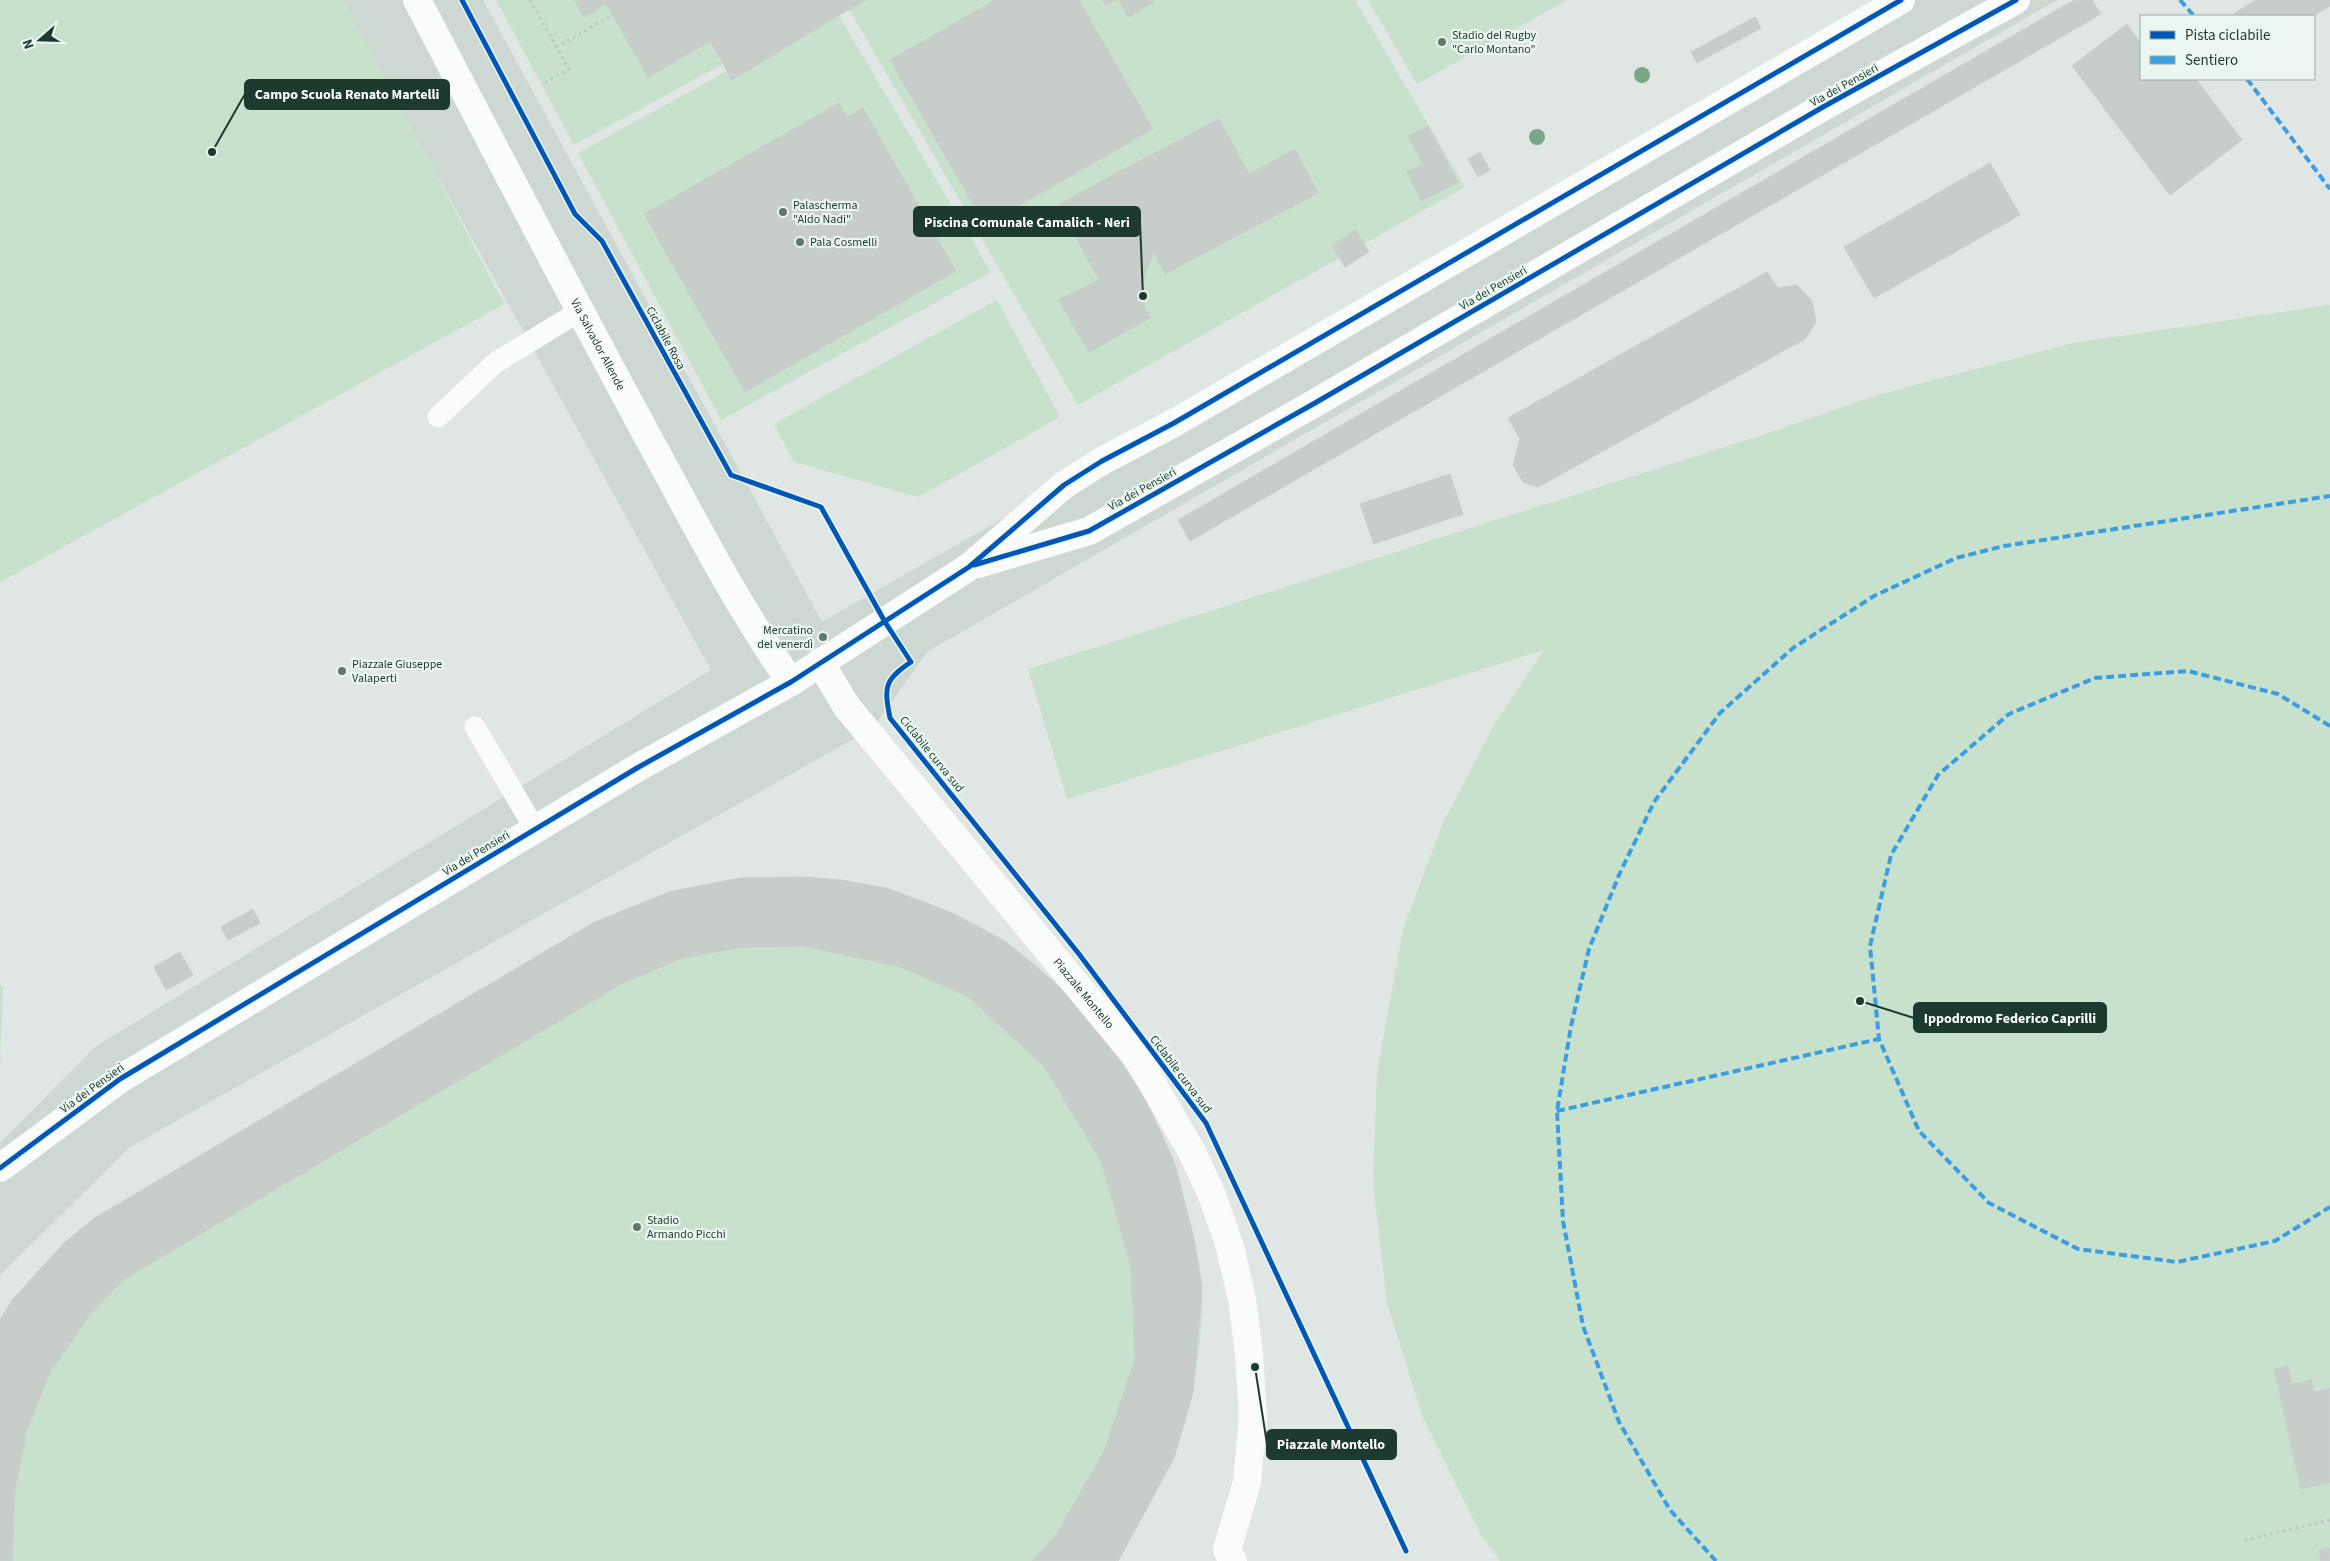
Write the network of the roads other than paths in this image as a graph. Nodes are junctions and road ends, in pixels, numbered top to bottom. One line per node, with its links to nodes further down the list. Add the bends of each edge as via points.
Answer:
1 (417, 0): 4 (street, Via Salvador Allende)
2 (1901, 0): 6 (street, Via dei Pensieri, via 1174,423 1102,461 1064,485)
3 (2016, 0): 6 (street, Via dei Pensieri, via 1089,531)
4 (580, 311): 5 (lane, via 495,364); 8 (street, Via Salvador Allende, via 761,641)
5 (438, 417)
6 (969, 567): 7 (street, Via dei Pensieri)
7 (820, 662): 8 (street, Via dei Pensieri); 12 (street, Piazzale Montello, via 847,707 1138,1059 1192,1152 1212,1195 1230,1247 1242,1299 1250,1354 1253,1418 1247,1482)
8 (791, 682): 10 (street, Via dei Pensieri)
9 (475, 727): 10 (lane)
10 (535, 829): 11 (street, Via dei Pensieri, via 120,1079)
11 (0, 1168)
12 (1224, 1557)

